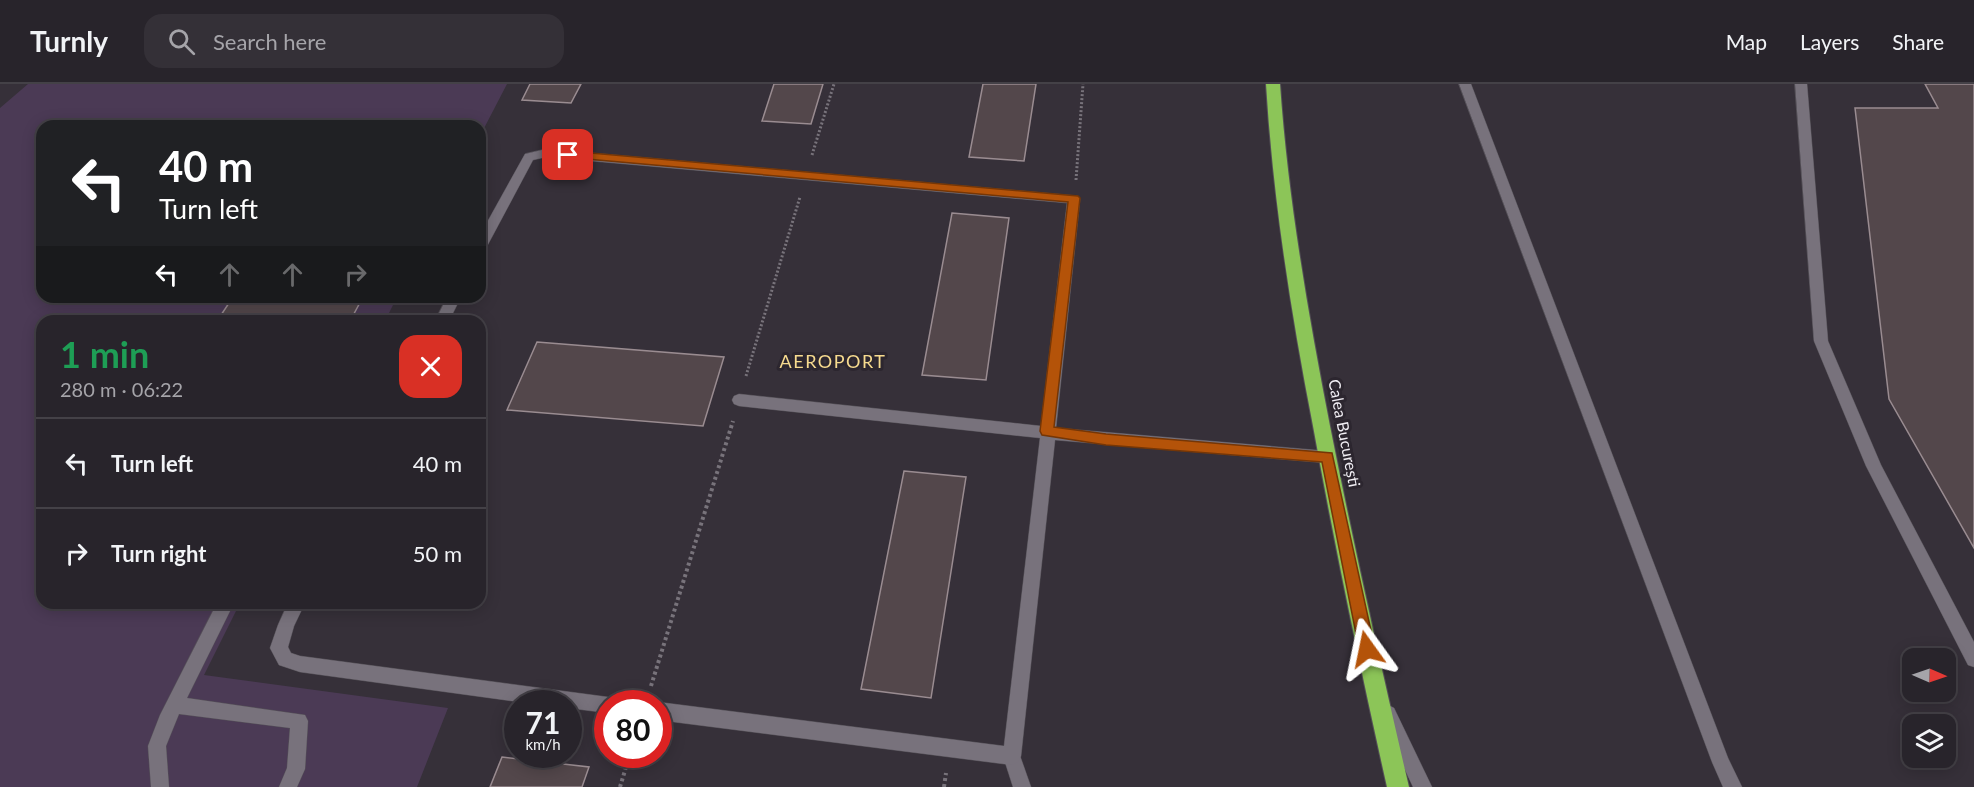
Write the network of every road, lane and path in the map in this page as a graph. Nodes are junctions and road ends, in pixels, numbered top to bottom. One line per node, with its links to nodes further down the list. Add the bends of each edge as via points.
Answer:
1 (834, 84): 6 (path)
2 (1083, 84): 7 (path)
3 (1272, 84): 11 (highway, Calea București, via 1286,221)
4 (1465, 84): 28 (street)
5 (1801, 84): 14 (street, via 1821,341 1874,466)
6 (806, 176): 7 (street); 8 (street, via 546,153 529,157); 9 (path)
7 (1074, 198): 10 (street)
8 (486, 236)
9 (739, 400): 10 (street); 15 (path)
10 (1047, 431): 11 (street); 20 (street)
11 (1327, 457): 16 (highway, Calea București)
12 (223, 609): 18 (street)
13 (294, 609): 17 (street, via 279,648 285,659 300,664)
14 (1974, 659)
15 (650, 690)
16 (1376, 690): 26 (highway, Calea București); 27 (street)
17 (594, 703)
18 (175, 705): 22 (street, via 157,746); 23 (street, via 298,721 296,769)
19 (672, 713): 20 (street)
20 (1012, 756): 25 (street)
21 (626, 768): 24 (path)
22 (160, 787)
23 (288, 787)
24 (620, 787)
25 (1022, 787)
26 (1398, 787)
27 (1423, 787)
28 (1733, 787)

